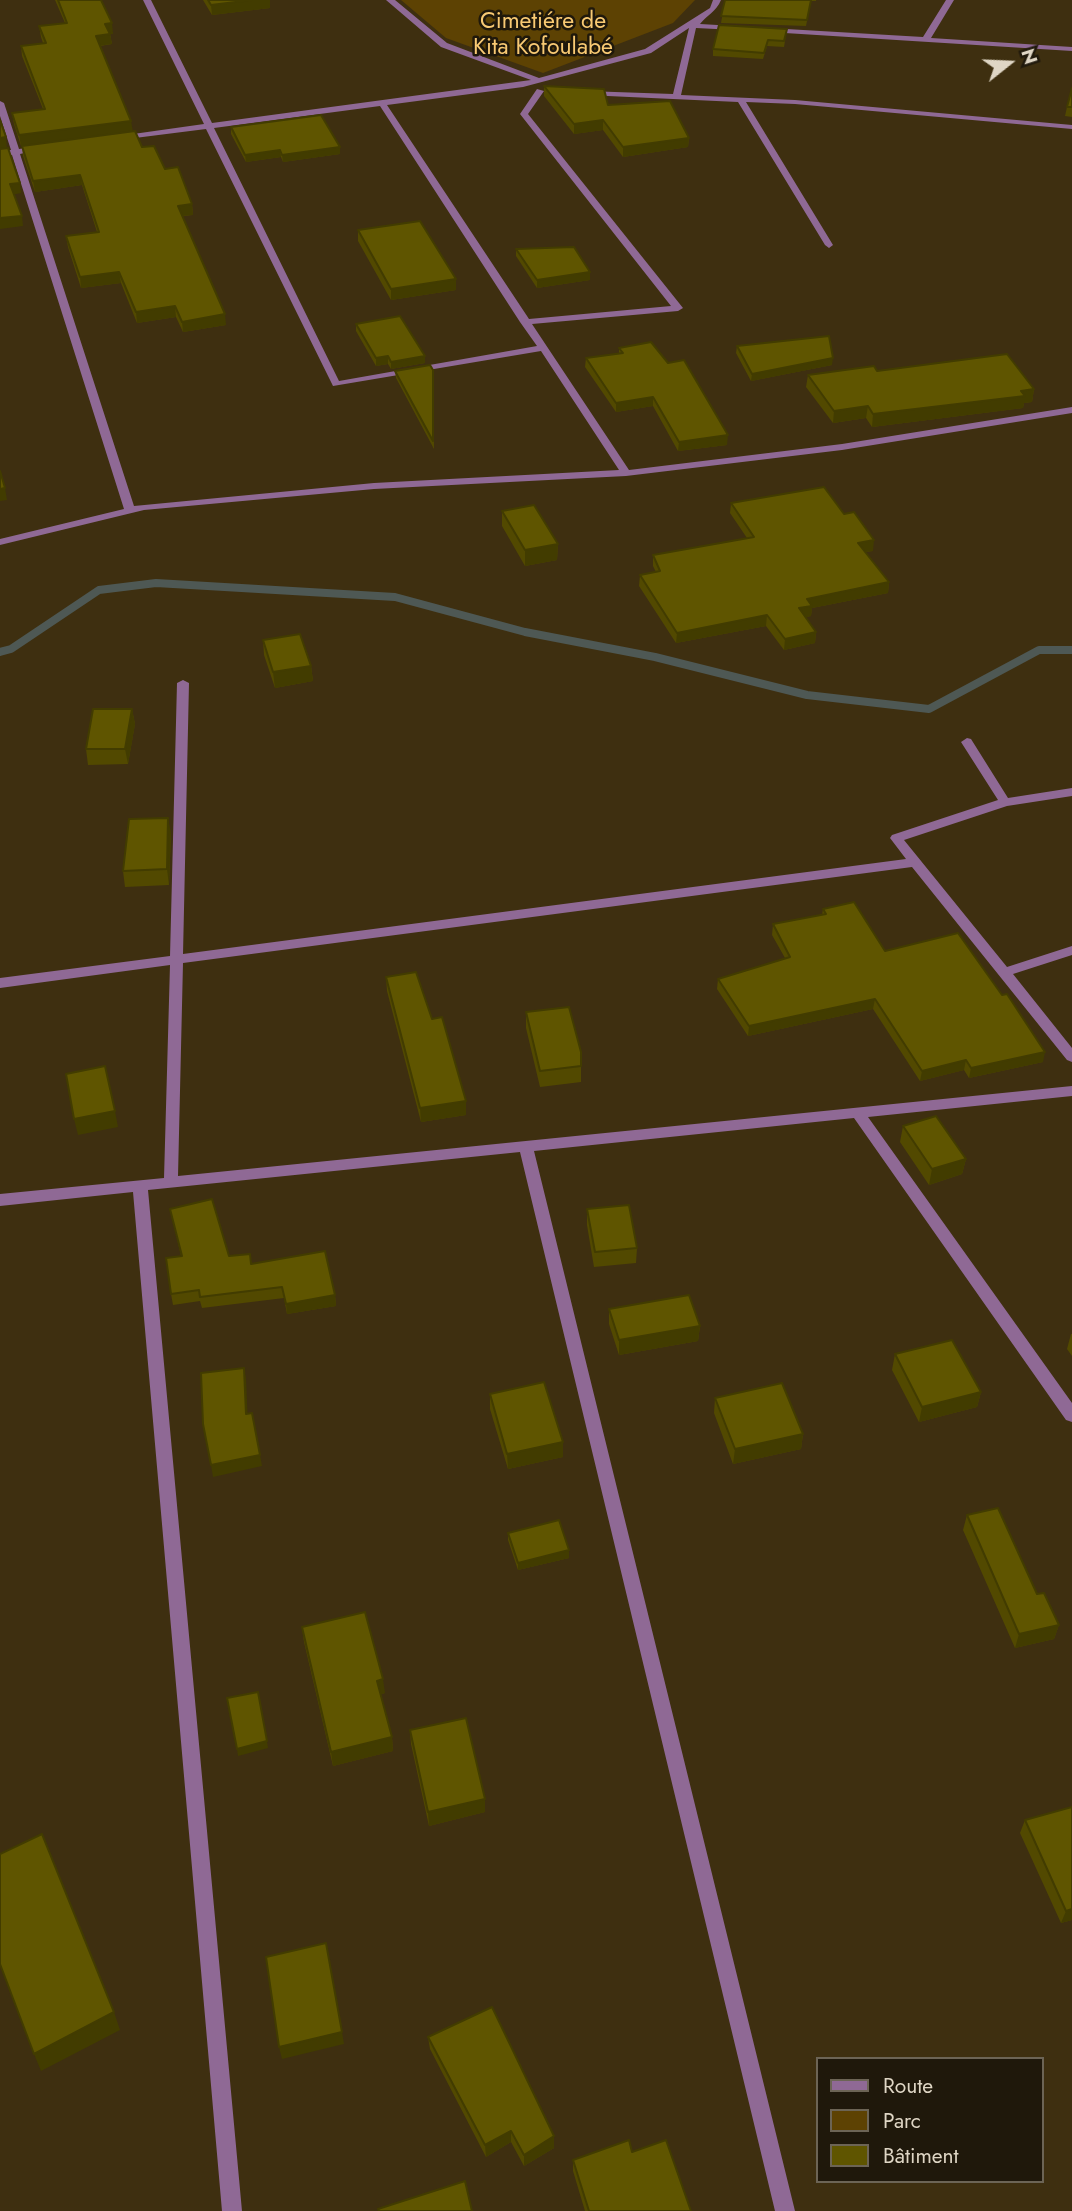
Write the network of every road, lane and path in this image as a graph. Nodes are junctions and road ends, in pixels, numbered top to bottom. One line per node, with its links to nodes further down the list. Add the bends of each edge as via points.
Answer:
1 (147, 0): 19 (street)
2 (390, 0): 11 (street, via 444,45)
3 (717, 0): 5 (street)
4 (950, 0): 9 (street)
5 (713, 9): 6 (street); 11 (street, via 648,51)
6 (693, 26): 7 (street); 15 (street)
7 (748, 29)
8 (762, 30): 9 (street)
9 (926, 39): 10 (street)
10 (1072, 48)
11 (538, 80): 12 (street); 13 (street)
12 (523, 85): 13 (street); 18 (street)
13 (545, 89): 26 (street, via 524,114 678,308)
14 (582, 93): 15 (street)
15 (676, 97): 16 (street)
16 (741, 100): 20 (street); 25 (street)
17 (0, 103): 23 (street)
18 (383, 104): 19 (street); 26 (street)
19 (209, 127): 21 (street); 27 (street, via 336,384)
20 (1072, 127)
21 (112, 139)
22 (43, 148): 23 (street)
23 (15, 152): 24 (street); 30 (street)
24 (0, 154)
25 (828, 245)
26 (525, 322): 27 (street)
27 (542, 348): 29 (street)
28 (1072, 410): 29 (street, via 842,447)
29 (626, 473): 30 (street, via 374,486)
30 (130, 510): 31 (street)
31 (0, 542)
32 (183, 683): 38 (street)
33 (967, 742): 35 (street)
34 (1072, 792): 35 (street)
35 (1005, 802): 36 (street, via 896,838)
36 (915, 862): 38 (street); 39 (street)
37 (1072, 950): 39 (street)
38 (176, 959): 40 (street); 45 (street)
39 (1003, 973): 41 (street)
40 (0, 983)
41 (1072, 1057)
42 (1072, 1091): 43 (street)
43 (858, 1113): 44 (street); 48 (street)
44 (526, 1146): 45 (street); 50 (street)
45 (171, 1182): 46 (street)
46 (140, 1185): 47 (street); 49 (street)
47 (0, 1199)
48 (1072, 1415)
49 (232, 2211)
50 (785, 2211)

